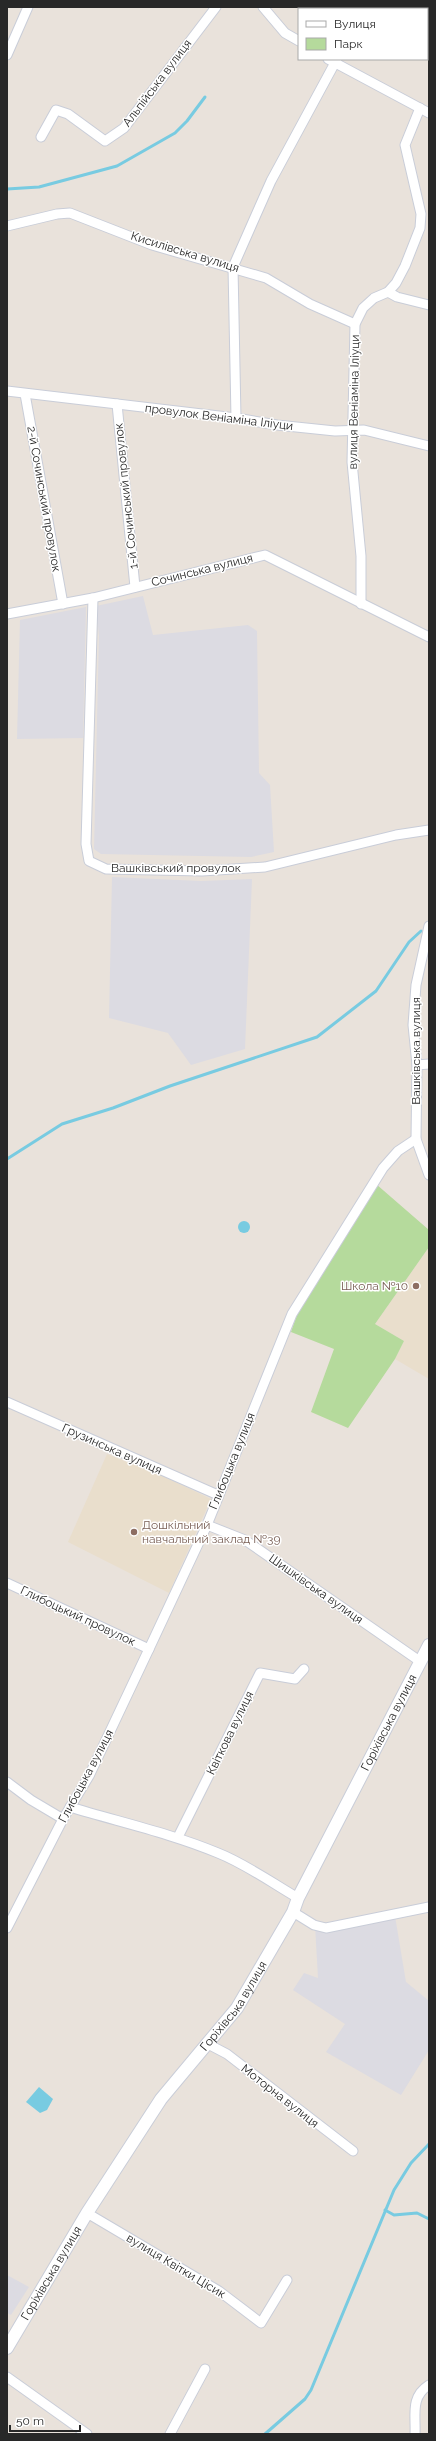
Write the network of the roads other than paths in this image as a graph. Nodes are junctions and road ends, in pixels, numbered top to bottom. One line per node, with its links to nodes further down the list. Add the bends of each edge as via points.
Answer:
1 (28, 7): 5 (street)
2 (216, 7): 9 (street, Альпійська вулиця, via 124,128 105,141 68,114 56,110)
3 (263, 7): 4 (street, via 285,33)
4 (298, 40)
5 (7, 55)
6 (333, 60): 7 (street); 11 (street, via 271,181)
7 (420, 108): 8 (street); 12 (street, вулиця Веніаміна Іліуци, via 405,145 421,214 420,228 405,266)
8 (429, 113)
9 (41, 137)
10 (7, 226): 11 (street, Кисилівська вулиця, via 70,213 152,245)
11 (233, 267): 14 (street, Кисилівська вулиця, via 266,278 310,304); 18 (street)
12 (388, 292): 13 (street); 14 (street, вулиця Веніаміна Іліуци, via 374,298 364,308)
13 (429, 305)
14 (355, 324): 19 (street, вулиця Веніаміна Іліуци)
15 (7, 391): 16 (street, провулок Веніаміна Іліуци)
16 (25, 394): 17 (street, провулок Веніаміна Іліуци); 23 (street, 2-й Сочинський провулок)
17 (117, 404): 18 (street, провулок Веніаміна Іліуци); 21 (street, 1-й Сочинський провулок)
18 (236, 418): 19 (street, провулок Веніаміна Іліуци, via 277,425)
19 (353, 431): 20 (street, провулок Веніаміна Іліуци, via 364,430); 24 (street, вулиця Веніаміна Іліуци, via 352,462 362,556)
20 (429, 446)
21 (135, 587): 22 (street, Сочинська вулиця); 24 (street, Сочинська вулиця, via 265,555)
22 (93, 598): 23 (street, Сочинська вулиця); 27 (street, Вашківський провулок, via 86,844 89,861 106,869 202,871 265,867 396,835)
23 (63, 604): 25 (street, Сочинська вулиця)
24 (361, 604): 26 (street, Сочинська вулиця)
25 (7, 614)
26 (429, 637)
27 (429, 830)
28 (429, 926): 30 (street, Вашківська вулиця, via 416,985 414,1025)
29 (429, 1064): 30 (street)
30 (417, 1065): 31 (street, Вашківська вулиця)
31 (416, 1139): 32 (street, Вашківська вулиця); 34 (street, Глибоцька вулиця, via 398,1151 383,1168 292,1314)
32 (429, 1175)
33 (7, 1402): 34 (street, Грузинська вулиця)
34 (218, 1495): 35 (street, Глибоцька вулиця)
35 (207, 1525): 38 (street, Глибоцька вулиця); 39 (street, Шишківська вулиця, via 245,1540)
36 (7, 1583): 38 (street, Глибоцький провулок)
37 (429, 1645): 39 (street, Горіхівська вулиця)
38 (150, 1649): 42 (street, Глибоцька вулиця, via 89,1776)
39 (421, 1662): 45 (street, Горіхівська вулиця)
40 (304, 1669): 44 (street, Квіткова вулиця, via 295,1679 260,1673)
41 (7, 1782): 43 (street)
42 (70, 1807): 43 (street, Глибоцька вулиця); 44 (street)
43 (63, 1819): 48 (street, Глибоцька вулиця)
44 (178, 1837): 45 (street, via 220,1853)
45 (298, 1898): 47 (street, Горіхівська вулиця)
46 (429, 1907): 47 (street, via 326,1928 314,1925)
47 (293, 1912): 49 (street, Горіхівська вулиця, via 237,2008)
48 (7, 1928)
49 (206, 2043): 50 (street, Моторна вулиця, via 227,2054); 51 (street, Горіхівська вулиця, via 161,2099)
50 (353, 2151)
51 (87, 2213): 52 (street, вулиця Квітки Цісик, via 219,2291 261,2323); 53 (street, Горіхівська вулиця)
52 (287, 2280)
53 (7, 2348)
54 (205, 2369): 58 (street)
55 (7, 2377): 57 (street)
56 (429, 2385): 59 (street, via 414,2404)
57 (87, 2434)
58 (170, 2434)
59 (415, 2434)

